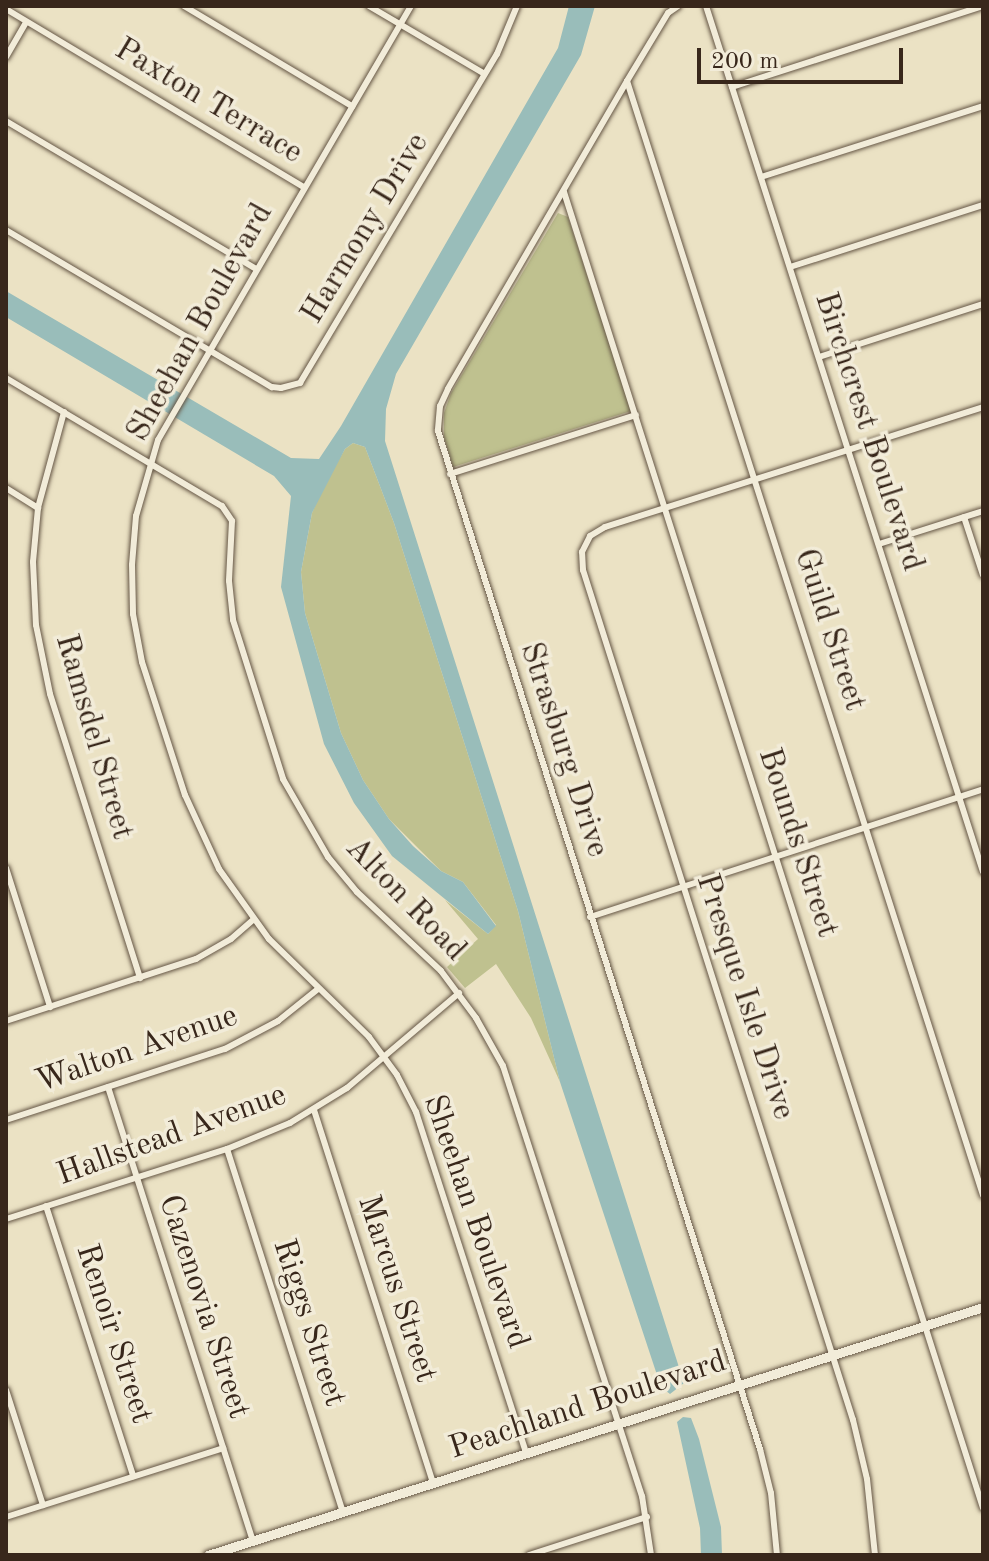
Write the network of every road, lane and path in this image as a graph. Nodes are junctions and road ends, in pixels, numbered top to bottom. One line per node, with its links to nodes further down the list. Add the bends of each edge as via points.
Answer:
1 (184, 6): 15 (street)
2 (369, 6): 10 (street)
3 (411, 6): 10 (street, Sheehan Boulevard)
4 (517, 6): 12 (street, Harmony Drive)
5 (678, 6): 13 (street, Strasburg Drive, via 668,13)
6 (706, 6): 14 (street, Birchcrest Boulevard)
7 (983, 6): 14 (street)
8 (6, 9): 9 (street, Paxton Terrace)
9 (26, 23): 11 (street); 19 (street, Paxton Terrace)
10 (401, 25): 12 (street); 15 (street, Sheehan Boulevard)
11 (6, 57)
12 (485, 74): 26 (street, Harmony Drive, via 300,383 272,387)
13 (627, 81): 20 (street, Strasburg Drive); 35 (street, Guild Street)
14 (732, 87): 18 (street, Birchcrest Boulevard)
15 (352, 106): 19 (street, Sheehan Boulevard)
16 (983, 106): 18 (street)
17 (6, 121): 24 (street)
18 (761, 177): 23 (street, Birchcrest Boulevard)
19 (304, 187): 24 (street, Sheehan Boulevard)
20 (564, 192): 31 (street, Bounds Street); 34 (street, Strasburg Drive, via 440,406 438,431)
21 (983, 205): 23 (street)
22 (6, 230): 26 (street)
23 (790, 267): 27 (street, Birchcrest Boulevard)
24 (256, 269): 26 (street, Sheehan Boulevard)
25 (983, 304): 27 (street)
26 (208, 350): 33 (street, Sheehan Boulevard)
27 (819, 357): 32 (street, Birchcrest Boulevard)
28 (6, 378): 30 (street, Alton Road)
29 (983, 407): 32 (street, Presque Isle Drive)
30 (64, 412): 33 (street, Alton Road); 37 (street, Ramsdel Street)
31 (636, 415): 34 (street); 38 (street, Bounds Street)
32 (849, 450): 35 (street, Presque Isle Drive); 41 (street, Birchcrest Boulevard)
33 (150, 463): 51 (street, Sheehan Boulevard, via 136,516 132,565 133,614 142,662 193,817); 54 (street, Alton Road, via 222,506 232,521 229,581 236,633 274,755 303,820 351,885 423,951)
34 (450, 474): 50 (street, Strasburg Drive)
35 (756, 479): 38 (street, Presque Isle Drive); 45 (street, Guild Street)
36 (6, 488): 37 (street)
37 (38, 508): 52 (street, Ramsdel Street, via 33,586 44,671)
38 (666, 508): 46 (street, Bounds Street); 49 (street, Presque Isle Drive, via 597,531 585,544 581,561)
39 (983, 511): 40 (street)
40 (964, 517): 41 (street); 42 (street)
41 (879, 544): 44 (street, Birchcrest Boulevard)
42 (983, 575)
43 (983, 789): 44 (street)
44 (959, 796): 45 (street); 48 (street, Birchcrest Boulevard)
45 (867, 829): 46 (street); 63 (street, Guild Street)
46 (777, 857): 49 (street); 67 (street, Bounds Street)
47 (6, 868): 55 (street)
48 (983, 872)
49 (683, 887): 50 (street); 68 (street, Presque Isle Drive)
50 (590, 917): 69 (street, Strasburg Drive)
51 (253, 920): 52 (street, via 205,955); 53 (street, Sheehan Boulevard)
52 (140, 978): 55 (street)
53 (318, 989): 57 (street, Sheehan Boulevard); 58 (street, Walton Avenue, via 239,1043)
54 (459, 993): 57 (street, Hallstead Avenue); 71 (street, Alton Road, via 513,1091)
55 (50, 1007): 56 (street)
56 (6, 1021)
57 (385, 1057): 59 (street, Hallstead Avenue); 73 (street, Sheehan Boulevard, via 423,1131)
58 (108, 1087): 60 (street, Walton Avenue); 62 (street, Cazenovia Street)
59 (314, 1110): 61 (street, Hallstead Avenue); 75 (street, Marcus Street)
60 (6, 1120)
61 (227, 1149): 62 (street, Hallstead Avenue); 78 (street, Riggs Street)
62 (136, 1178): 64 (street, Hallstead Avenue); 72 (street, Cazenovia Street)
63 (983, 1195)
64 (46, 1206): 65 (street, Hallstead Avenue); 74 (street, Renoir Street)
65 (6, 1219)
66 (983, 1307): 67 (street, Peachland Boulevard)
67 (925, 1325): 68 (street, Peachland Boulevard); 77 (street, Bounds Street)
68 (832, 1355): 69 (street, Peachland Boulevard); 86 (street, Presque Isle Drive, via 863,1457)
69 (739, 1385): 71 (street, Peachland Boulevard); 85 (street, Strasburg Drive, via 771,1493)
70 (6, 1390): 76 (street)
71 (619, 1423): 73 (street, Peachland Boulevard); 80 (street, Alton Road)
72 (223, 1448): 74 (street); 81 (street, Cazenovia Street)
73 (526, 1453): 75 (street, Peachland Boulevard)
74 (133, 1476): 76 (street)
75 (433, 1483): 78 (street, Peachland Boulevard)
76 (43, 1505): 79 (street)
77 (983, 1508)
78 (343, 1512): 81 (street, Peachland Boulevard)
79 (6, 1517)
80 (647, 1517): 83 (street); 84 (street, Alton Road)
81 (253, 1541): 82 (street, Peachland Boulevard)
82 (208, 1555)
83 (529, 1555)
84 (651, 1555)
85 (777, 1555)
86 (875, 1555)

